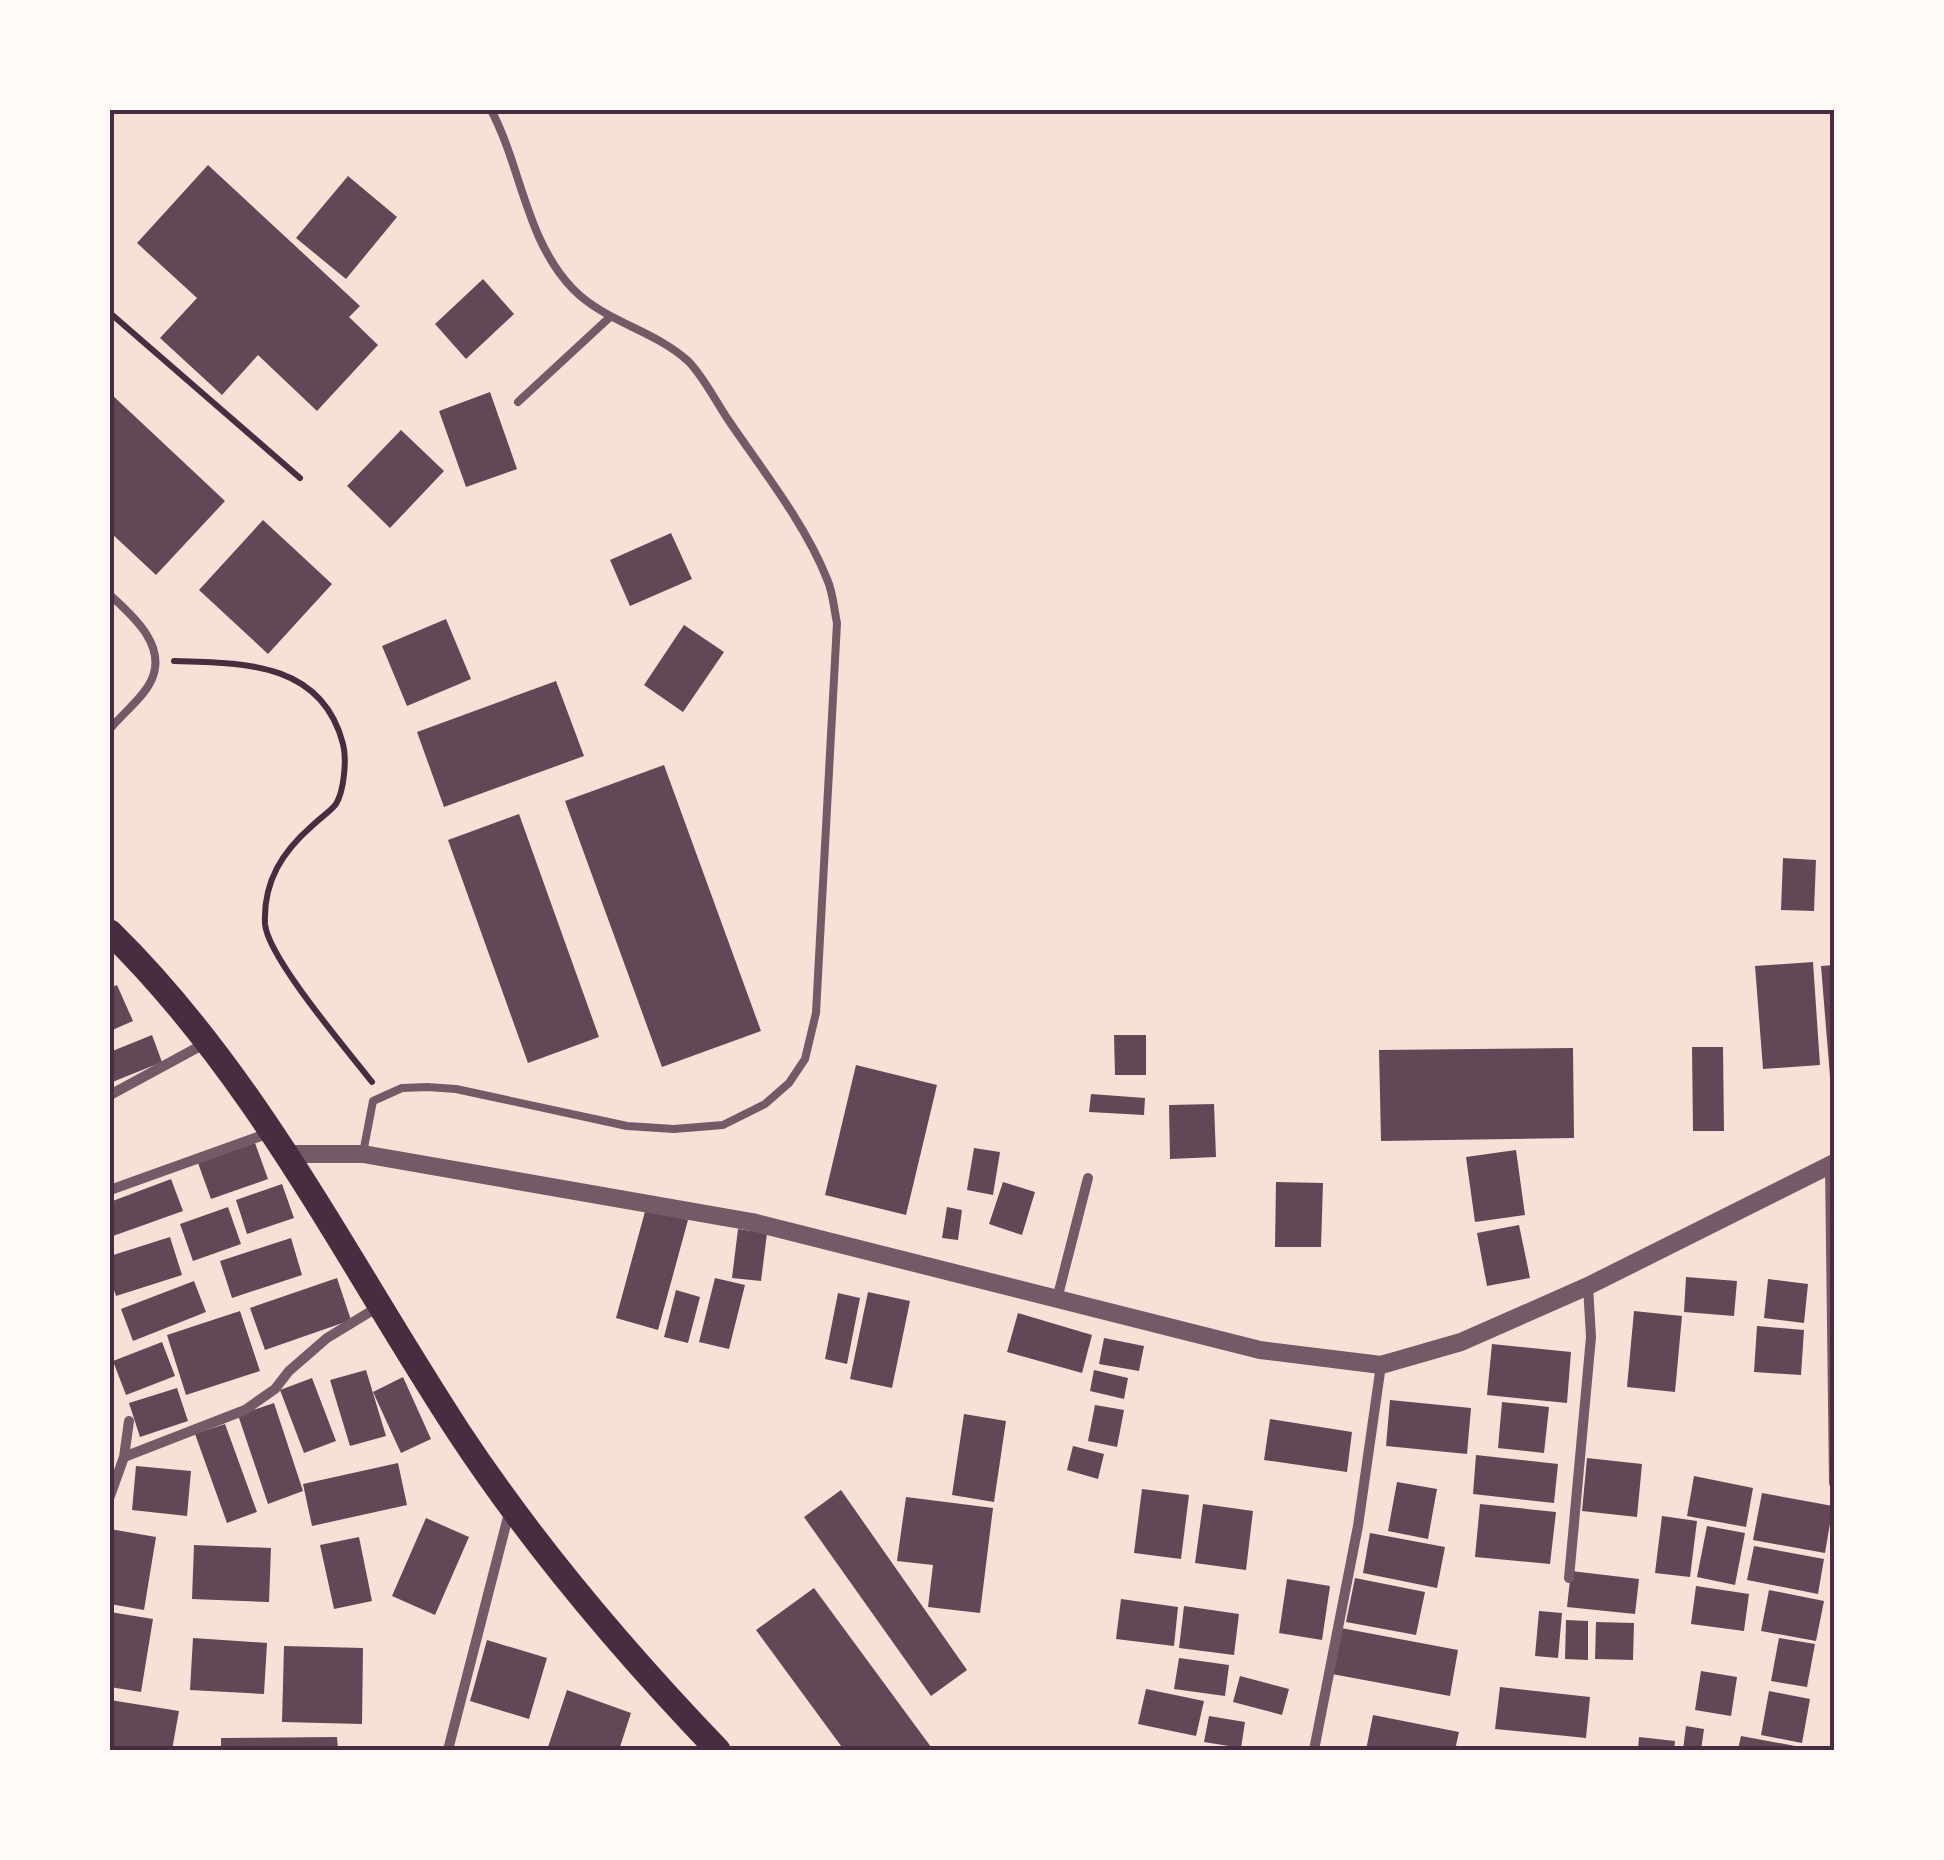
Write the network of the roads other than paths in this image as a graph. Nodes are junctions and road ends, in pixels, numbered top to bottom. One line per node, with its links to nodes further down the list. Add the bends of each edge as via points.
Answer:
1 (492, 110): 2 (lane, via 539,238 572,288)
2 (610, 317): 3 (lane); 10 (lane, via 690,363 828,580 837,624 816,1013 805,1059 789,1084 764,1104 722,1125 674,1129 627,1126 456,1089 402,1088 372,1100)
3 (518, 402)
4 (110, 595): 5 (lane, via 148,632 155,660 152,681)
5 (110, 728)
6 (110, 932): 7 (main road)
7 (210, 1042): 8 (street); 9 (main road)
8 (110, 1095)
9 (280, 1143): 10 (street); 13 (street); 16 (main road)
10 (363, 1154): 15 (street, via 752,1222)
11 (1832, 1164): 14 (street); 21 (street)
12 (1088, 1178): 15 (street)
13 (110, 1190)
14 (1588, 1286): 17 (street, via 1461,1342); 24 (street, via 1592,1337)
15 (1058, 1299): 17 (street, via 1260,1350)
16 (379, 1307): 19 (street, via 328,1338 245,1410); 23 (main road)
17 (1381, 1365): 27 (street)
18 (129, 1421): 19 (street)
19 (124, 1457): 20 (street)
20 (113, 1479): 22 (street)
21 (1834, 1483)
22 (110, 1496)
23 (510, 1508): 25 (street); 26 (main road, via 638,1667)
24 (1568, 1578)
25 (448, 1750)
26 (718, 1750)
27 (1314, 1750)

